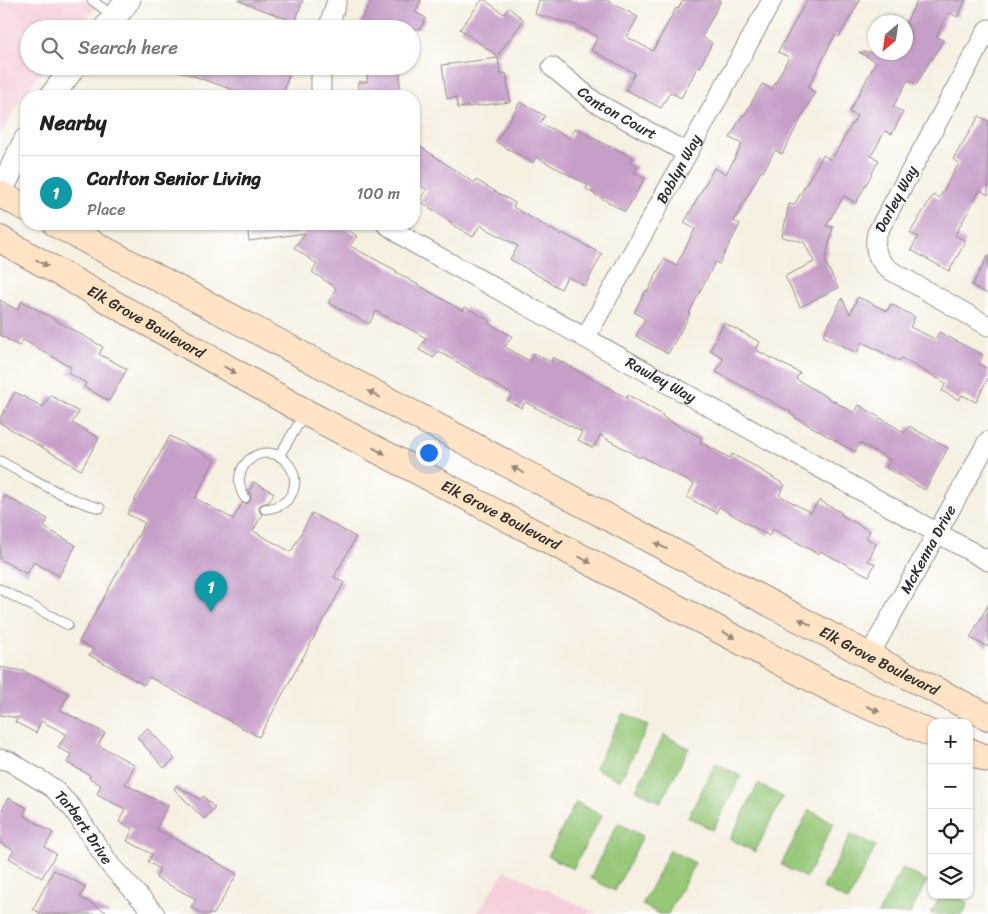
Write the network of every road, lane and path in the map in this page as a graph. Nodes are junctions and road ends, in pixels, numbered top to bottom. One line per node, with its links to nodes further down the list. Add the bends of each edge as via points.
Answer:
1 (92, 0): 4 (lane)
2 (337, 0): 5 (street)
3 (772, 0): 13 (street, Boblyn Way)
4 (116, 15)
5 (331, 20)
6 (988, 29): 19 (street, Darley Way, via 875,242 878,258 890,270)
7 (552, 67): 13 (street, Canton Court, via 595,102)
8 (67, 75): 10 (street)
9 (321, 75): 11 (street)
10 (56, 90)
11 (321, 90)
12 (20, 152): 14 (street)
13 (687, 153): 20 (street, Boblyn Way)
14 (0, 193): 15 (main road)
15 (20, 205)
16 (67, 230): 32 (main road, Elk Grove Boulevard, one-way to 16)
17 (395, 230): 20 (street, Rawley Way)
18 (0, 239): 21 (main road, Elk Grove Boulevard, one-way to 21)
19 (988, 326)
20 (586, 337): 28 (street, Rawley Way)
21 (305, 412): 23 (lane); 34 (main road, Elk Grove Boulevard, one-way to 34, via 842,695)
22 (988, 441): 28 (street, McKenna Drive)
23 (279, 456): 25 (lane, via 260,454 244,464 239,482); 27 (lane, via 292,468 294,486 286,501)
24 (0, 461): 26 (lane, via 65,495)
25 (245, 498)
26 (100, 508)
27 (266, 509)
28 (937, 534): 29 (street, Rawley Way); 32 (street, McKenna Drive)
29 (988, 561)
30 (0, 588): 31 (lane)
31 (68, 625)
32 (869, 656): 33 (main road, Elk Grove Boulevard)
33 (988, 717)
34 (928, 732)
35 (973, 753): 37 (main road)
36 (0, 759): 38 (street, Tarbert Drive, via 9,761 53,788 74,809 110,865)
37 (988, 759)
38 (154, 914)

